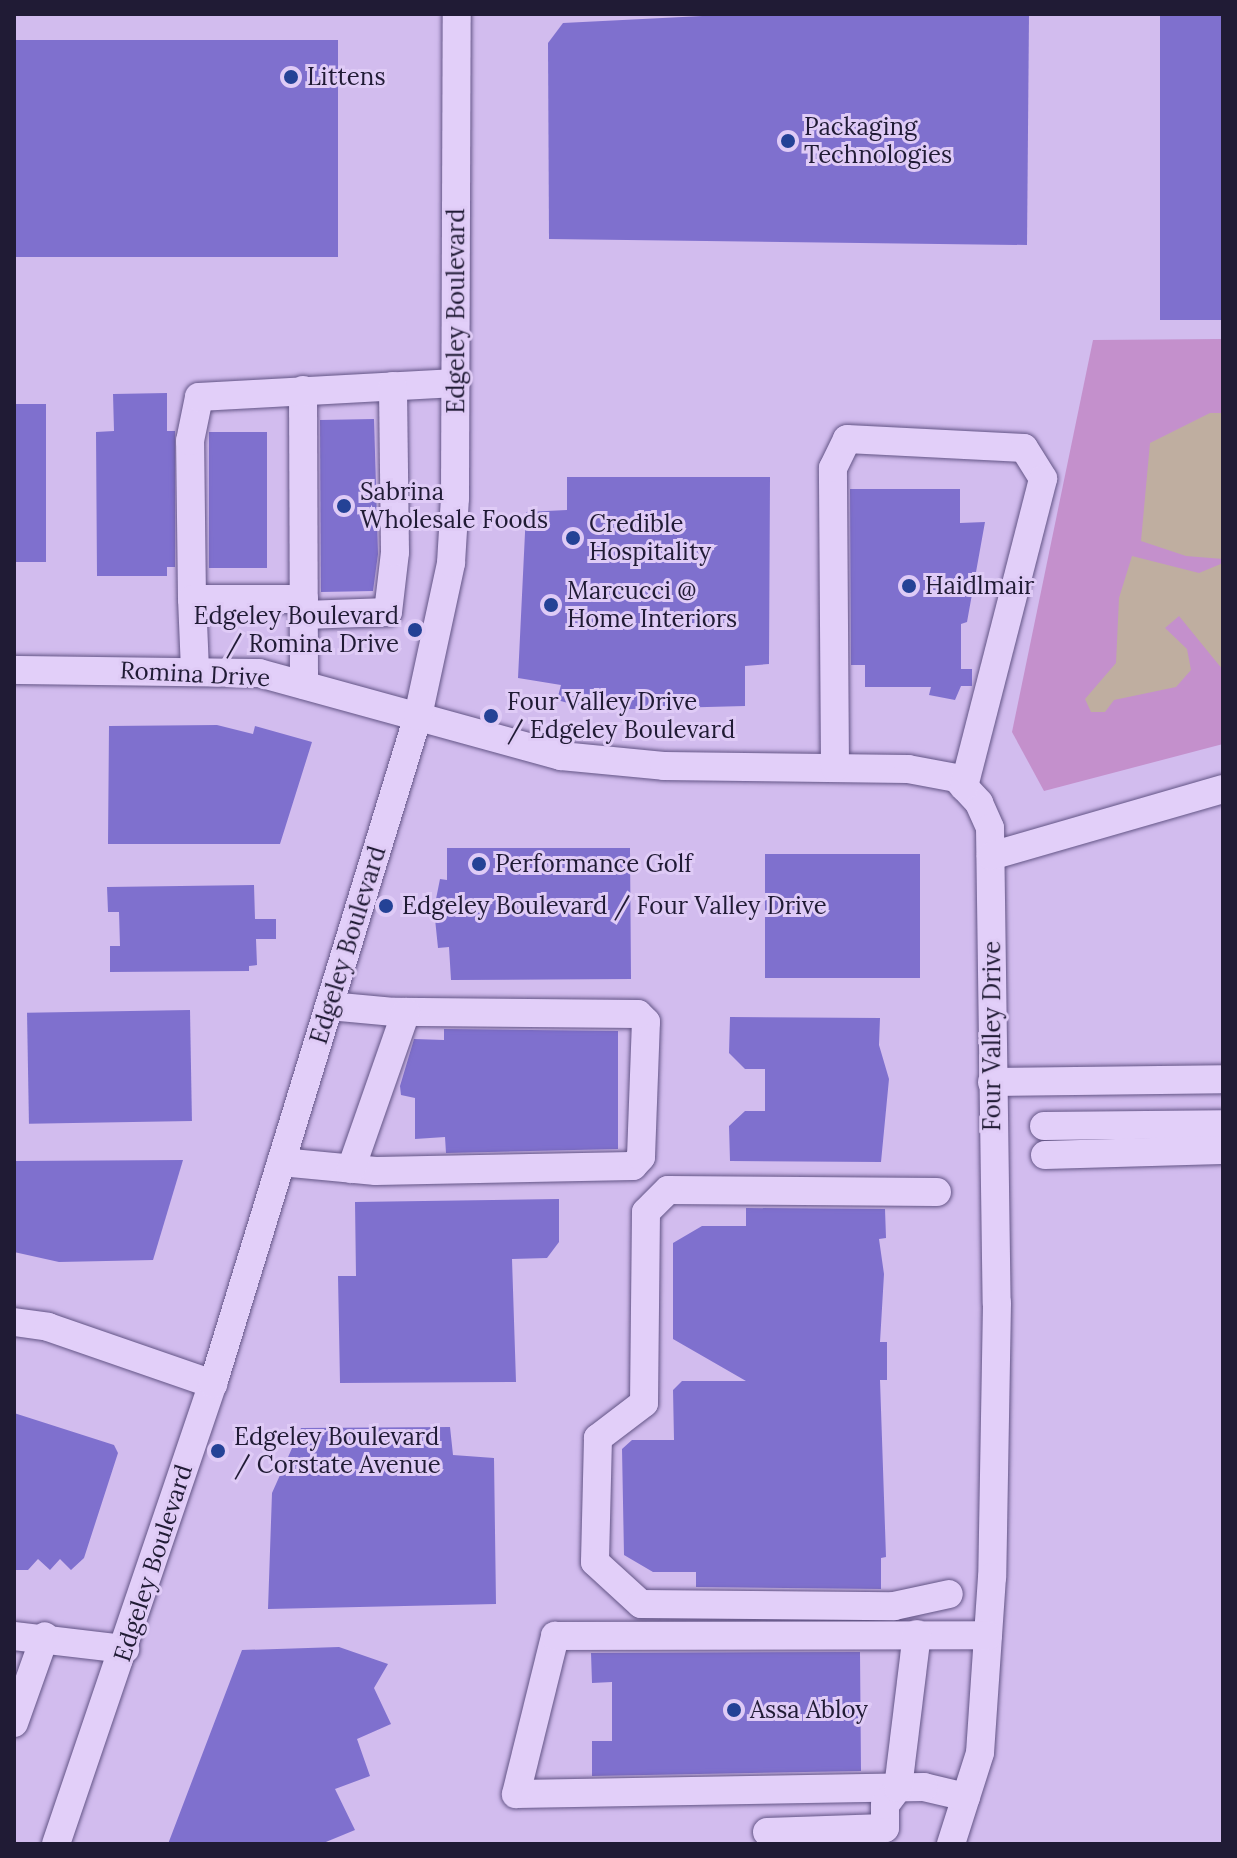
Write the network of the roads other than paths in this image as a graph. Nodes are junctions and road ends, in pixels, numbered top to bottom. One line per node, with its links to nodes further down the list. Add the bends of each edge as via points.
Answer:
1 (457, 14): 2 (street, Edgeley Boulevard)
2 (456, 383): 3 (street); 10 (street, Edgeley Boulevard, via 451,563)
3 (393, 386): 4 (street); 6 (street, via 395,552 388,612)
4 (303, 390): 5 (street, via 199,397 190,441); 6 (street)
5 (192, 599): 6 (street); 8 (street)
6 (304, 607): 9 (street)
7 (14, 670): 8 (street, Romina Drive)
8 (195, 670): 9 (street, Romina Drive, via 259,673)
9 (304, 685): 10 (street, Romina Drive)
10 (418, 716): 11 (street, via 561,756 664,766); 15 (street, Edgeley Boulevard)
11 (835, 768): 12 (street, via 908,769 956,778); 12 (street, via 833,468 847,439 1024,448 1043,479)
12 (964, 787): 14 (street, Four Valley Drive, via 990,828)
13 (1223, 789): 14 (street)
14 (991, 856): 18 (street, Four Valley Drive)
15 (329, 1006): 16 (street); 24 (street, Edgeley Boulevard)
16 (406, 1012): 25 (street); 25 (street, via 638,1014 646,1022 641,1157 633,1166)
17 (1223, 1079): 18 (street)
18 (992, 1082): 31 (street, Four Valley Drive, via 997,1303)
19 (1223, 1115): 20 (street)
20 (1223, 1124): 21 (street); 22 (street)
21 (1044, 1126)
22 (1223, 1150): 23 (street)
23 (1045, 1155)
24 (281, 1162): 25 (street); 28 (street, Edgeley Boulevard)
25 (351, 1169)
26 (937, 1192): 29 (street, via 668,1190 646,1212 644,1403 598,1438 595,1562 641,1604 894,1606)
27 (14, 1322): 28 (street, via 48,1327)
28 (213, 1384): 34 (street, Edgeley Boulevard)
29 (949, 1594)
30 (917, 1634): 31 (street); 36 (street); 36 (street, via 555,1636 516,1794)
31 (988, 1635): 37 (street, Four Valley Drive, via 980,1753)
32 (14, 1636): 33 (street)
33 (45, 1636): 34 (street); 35 (street)
34 (125, 1649): 39 (street, Edgeley Boulevard)
35 (14, 1723)
36 (898, 1788): 37 (street); 38 (street, via 885,1805 885,1828)
37 (966, 1797): 40 (street, Four Valley Drive)
38 (767, 1832)
39 (56, 1844)
40 (951, 1844)

